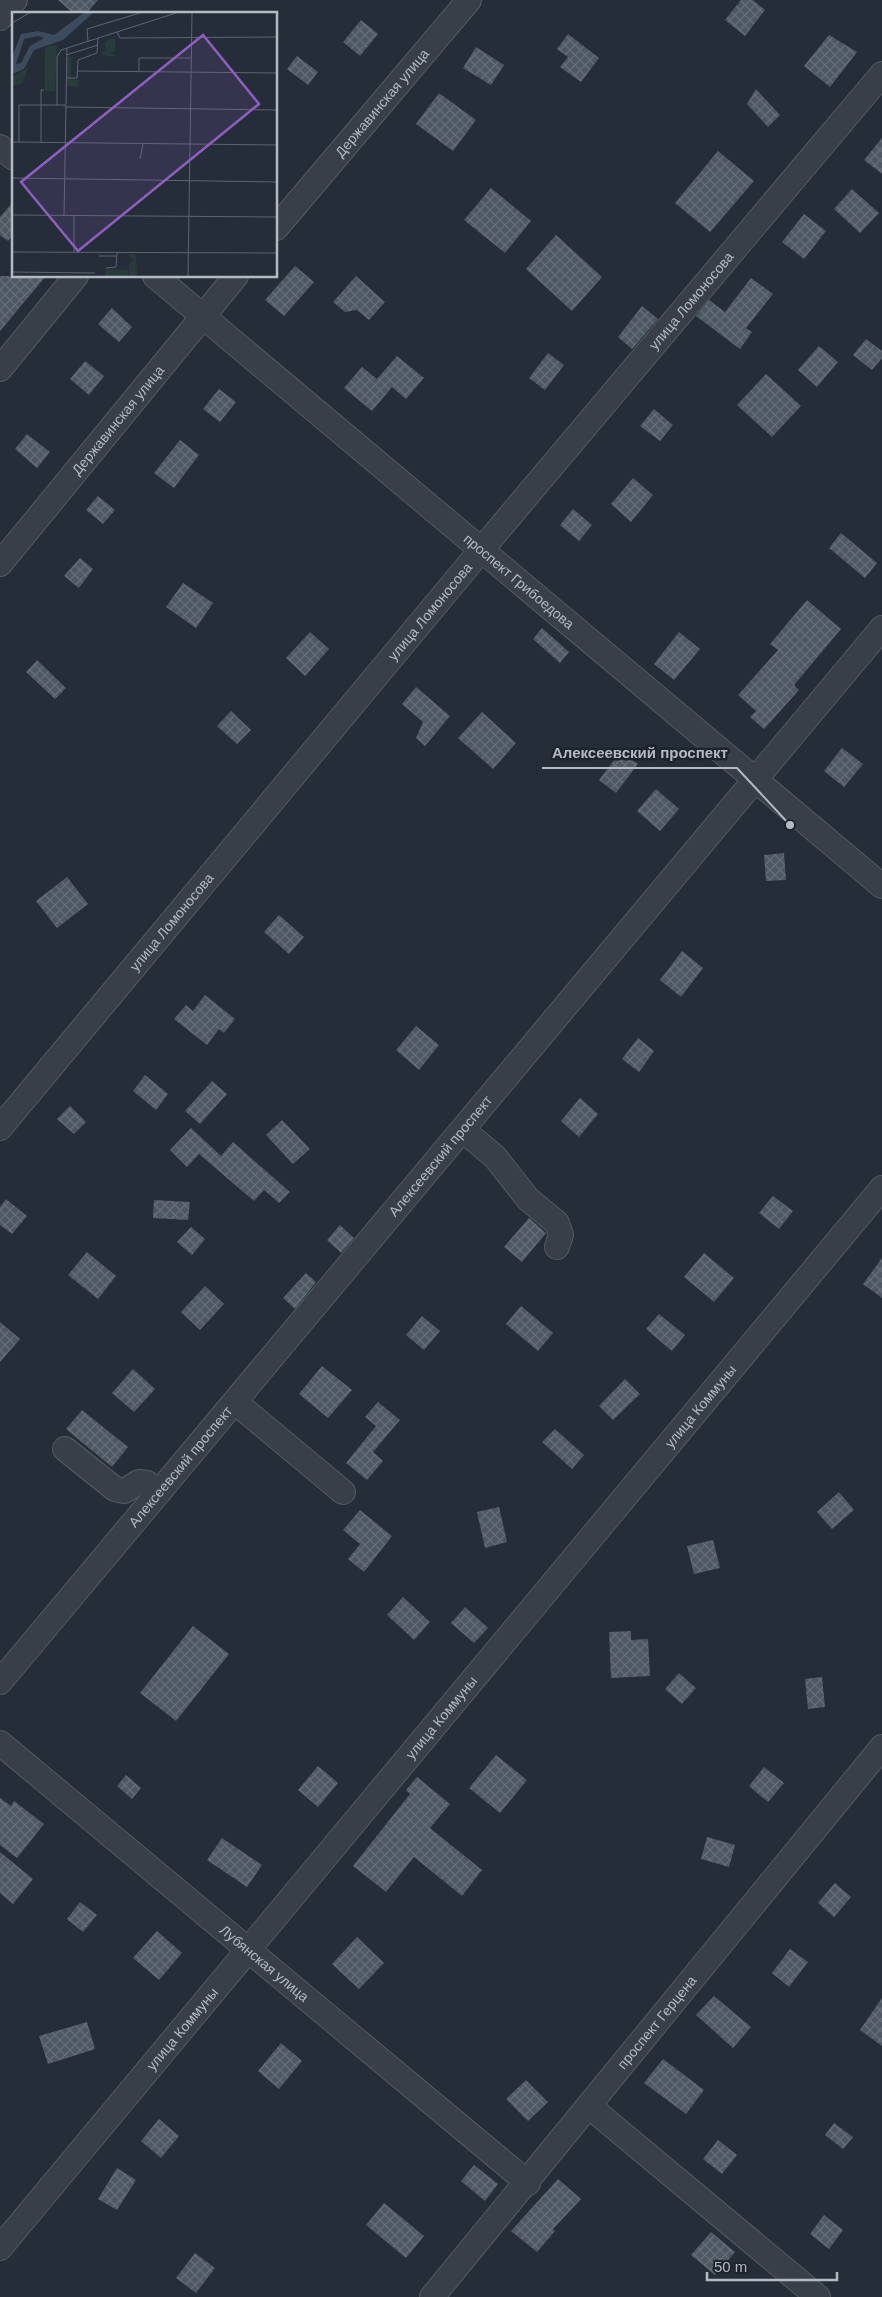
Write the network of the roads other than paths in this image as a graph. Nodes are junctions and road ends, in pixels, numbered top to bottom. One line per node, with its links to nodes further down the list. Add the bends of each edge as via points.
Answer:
1 (15, 0): 3 (street)
2 (469, 0): 7 (street, Державинская улица)
3 (0, 18)
4 (882, 74): 13 (street, улица Ломоносова)
5 (0, 147): 6 (street)
6 (12, 156)
7 (278, 226)
8 (74, 278): 12 (street)
9 (157, 278): 11 (street, проспект Грибоедова)
10 (234, 278): 11 (street, Державинская улица)
11 (203, 316): 13 (street, проспект Грибоедова); 14 (street, Державинская улица)
12 (0, 369)
13 (482, 549): 16 (street, проспект Грибоедова); 18 (street, улица Ломоносова)
14 (0, 564)
15 (882, 628): 16 (street, Алексеевский проспект)
16 (757, 780): 17 (street, проспект Грибоедова); 19 (street, Алексеевский проспект)
17 (882, 886)
18 (0, 1128)
19 (463, 1130): 21 (street, via 495,1157 528,1199 556,1223 561,1235); 22 (street, Алексеевский проспект)
20 (882, 1188): 29 (street, улица Коммуны)
21 (557, 1247)
22 (235, 1402): 24 (street, Алексеевский проспект); 25 (street)
23 (65, 1449): 24 (street, via 115,1490 124,1491 139,1482 147,1483)
24 (159, 1492): 26 (street, Алексеевский проспект)
25 (343, 1492)
26 (0, 1682)
27 (0, 1743): 29 (street, Лубянская улица)
28 (882, 1747): 30 (street, проспект Герцена)
29 (248, 1950): 31 (street, Лубянская улица); 32 (street, улица Коммуны)
30 (590, 2107): 31 (street, проспект Герцена); 34 (street)
31 (528, 2183): 33 (street, проспект Герцена)
32 (0, 2248)
33 (432, 2297)
34 (818, 2297)

